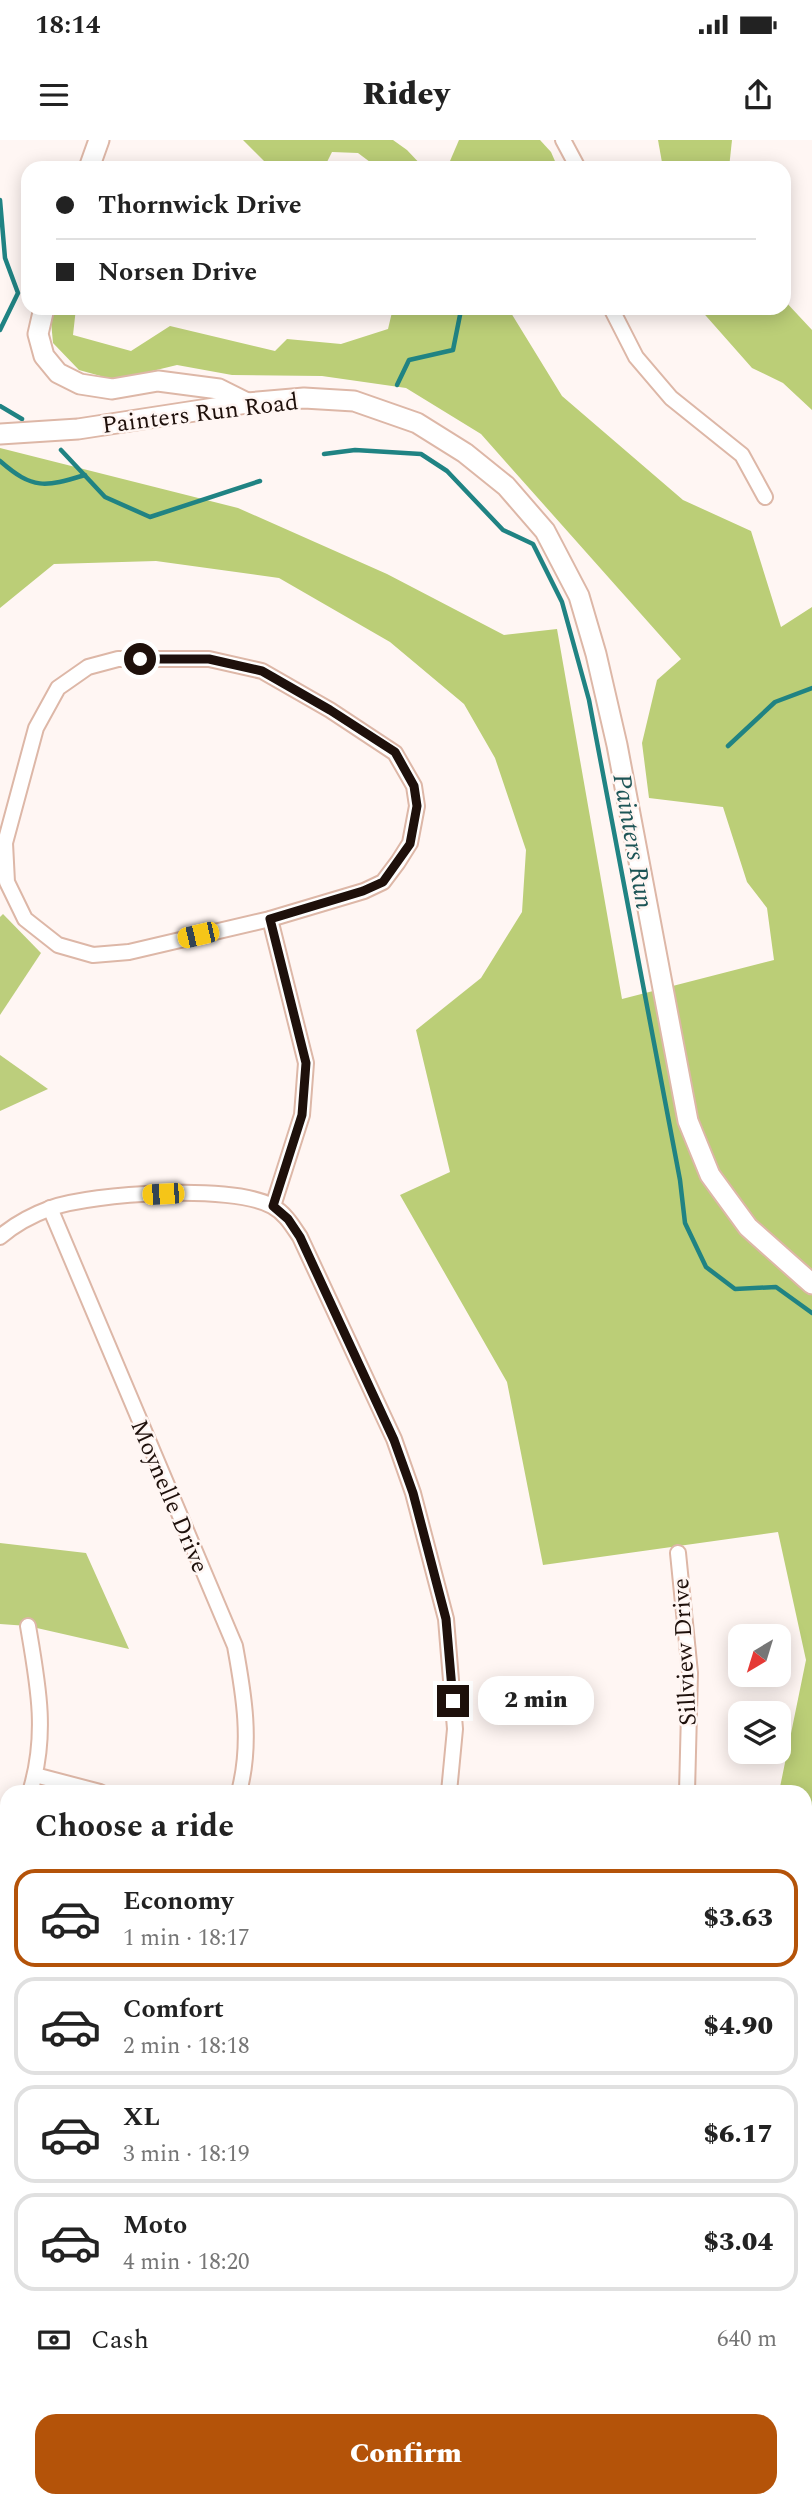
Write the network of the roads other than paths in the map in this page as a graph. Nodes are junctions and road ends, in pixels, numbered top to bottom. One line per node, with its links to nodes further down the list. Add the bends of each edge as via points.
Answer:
1 (99, 140): 3 (street)
2 (562, 140): 4 (street)
3 (92, 161)
4 (574, 161)
5 (42, 315): 7 (street, via 38,334 44,356 58,373 80,384 112,389 158,381 219,389)
6 (615, 315): 9 (street, via 636,357 671,398 742,455)
7 (247, 403): 8 (street, Painters Run Road, via 78,429); 14 (street, Painters Run Road, via 304,398 354,401 417,423 466,453 506,486 545,531 579,596 596,654 688,1121 709,1175 748,1227)
8 (0, 434)
9 (765, 497)
10 (270, 919): 10 (street, via 363,891 383,882 398,862 410,844 417,806 414,786 395,752 262,671 209,659 118,659 88,667 58,688 36,728 5,843 7,882 25,919 58,945 93,955 130,952); 11 (street, via 306,1063 302,1115)
11 (273, 1206): 12 (street, via 233,1195 191,1193 109,1198); 21 (street, via 300,1237 394,1440 413,1493 446,1619 455,1728)
12 (50, 1208): 13 (street); 20 (street, Moynelle Drive, via 235,1646 247,1733)
13 (0, 1237)
14 (812, 1284)
15 (678, 1553): 22 (street, Sillview Drive, via 690,1673)
16 (27, 1626): 17 (street, via 39,1686 41,1744)
17 (35, 1775): 18 (street); 19 (street)
18 (32, 1785)
19 (73, 1785)
20 (240, 1785)
21 (450, 1785)
22 (687, 1785)

